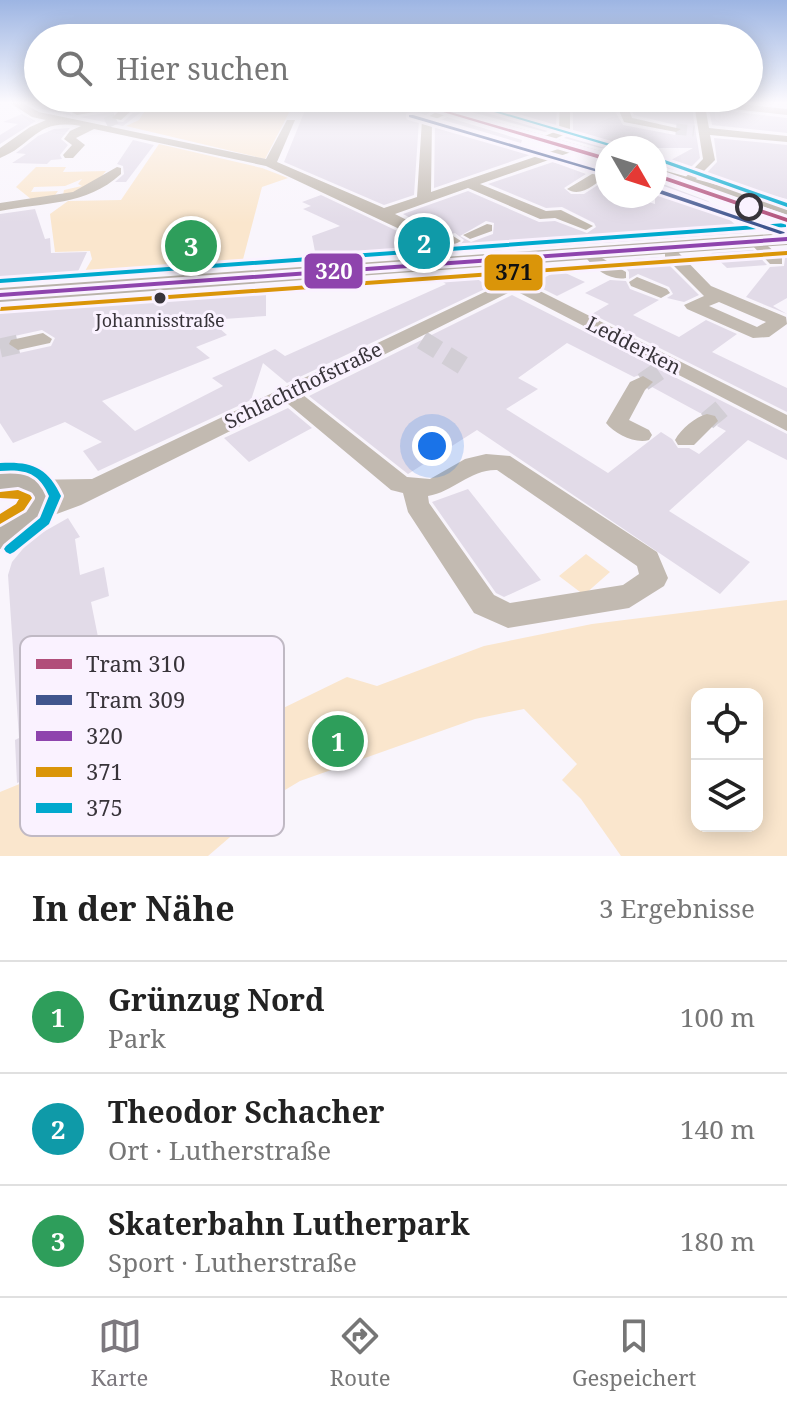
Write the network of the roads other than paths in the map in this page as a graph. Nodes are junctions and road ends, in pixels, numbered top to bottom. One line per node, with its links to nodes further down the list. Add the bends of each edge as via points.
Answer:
1 (76, 143): 11 (street)
2 (187, 143): 12 (street)
3 (280, 143): 12 (street)
4 (426, 143): 22 (street)
5 (555, 143): 7 (main road)
6 (704, 143): 19 (street, via 709,160)
7 (573, 148): 10 (main road); 16 (street)
8 (22, 149): 9 (street)
9 (3, 153)
10 (595, 154)
11 (69, 155)
12 (270, 163): 26 (street)
13 (117, 171): 24 (street, via 103,186 72,199)
14 (667, 176): 19 (main road)
15 (667, 177): 28 (street)
16 (491, 178): 20 (street); 23 (street)
17 (595, 178): 21 (street)
18 (667, 180): 27 (main road)
19 (688, 180): 25 (main road)
20 (471, 185): 22 (street); 29 (street, via 545,216 556,213)
21 (574, 189)
22 (424, 199): 26 (street)
23 (556, 206)
24 (0, 207)
25 (787, 210)
26 (383, 213): 34 (street)
27 (754, 215): 30 (main road); 35 (main road, via 765,223)
28 (787, 218)
29 (586, 226)
30 (787, 226)
31 (487, 228): 32 (street)
32 (470, 235)
33 (787, 239): 35 (main road)
34 (448, 243)
35 (770, 249): 36 (main road); 38 (main road)
36 (671, 254): 37 (main road); 43 (street, via 705,290)
37 (595, 259): 38 (main road); 39 (street)
38 (502, 267): 42 (main road); 47 (street, Ledderken); 48 (street, Schlachthofstraße, via 416,337)
39 (620, 275)
40 (637, 282): 41 (street)
41 (661, 293)
42 (0, 295)
43 (720, 296): 44 (street, via 780,321); 44 (street, via 693,305 753,332)
44 (781, 327)
45 (43, 339): 46 (street)
46 (18, 344)
47 (657, 372): 50 (street, Ledderken); 51 (street, via 637,386 617,423)
48 (294, 398): 54 (street, Schlachthofstraße, via 400,484); 55 (street, Schlachthofstraße, via 72,499)
49 (707, 421): 52 (street)
50 (787, 424)
51 (641, 435)
52 (686, 440)
53 (0, 481): 55 (main road, via 17,479)
54 (414, 489): 54 (street, via 417,505 484,604 508,616 629,596 654,578 648,560 502,462 471,463 449,482)
55 (35, 499): 56 (main road)
56 (1, 537)

